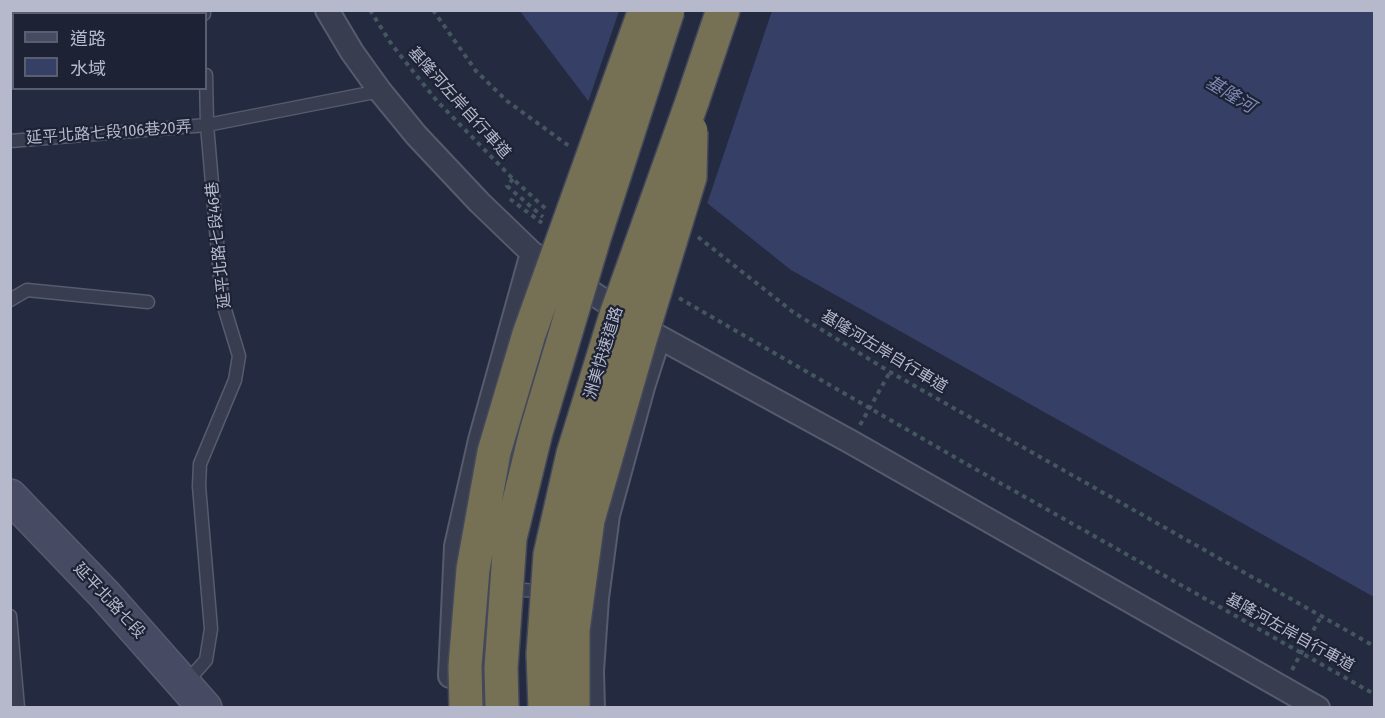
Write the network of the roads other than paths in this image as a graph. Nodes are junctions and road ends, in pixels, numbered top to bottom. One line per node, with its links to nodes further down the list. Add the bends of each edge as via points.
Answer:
1 (327, 10): 6 (street)
2 (645, 10): 21 (highway, bridge, via 530,334 494,452 473,569 465,666)
3 (668, 10): 22 (highway, bridge, via 594,238 536,432 510,538)
4 (723, 10): 7 (highway, 洲美快速道路)
5 (206, 90): 8 (lane, 延平北路七段46巷)
6 (380, 91): 8 (lane, 延平北路七段106巷20弄); 10 (street, via 416,135)
7 (692, 102): 23 (highway, 洲美快速道路, bridge, via 617,312 573,454 550,555 543,654); 24 (highway, bridge, via 690,177 588,520 573,630)
8 (207, 125): 9 (lane, 延平北路七段106巷20弄); 18 (lane, 延平北路七段46巷, via 222,300 239,356 235,380 200,464 211,629)
9 (10, 141)
10 (532, 253): 13 (street); 15 (street, via 480,440 456,546)
11 (10, 300): 12 (lane, via 27,290)
12 (148, 302)
13 (658, 337): 16 (street, via 608,515); 26 (street, via 851,442)
14 (14, 506): 18 (street, 延平北路七段, via 105,596)
15 (453, 583): 16 (lane); 20 (street)
16 (597, 598): 25 (street)
17 (11, 617): 19 (lane)
18 (195, 696)
19 (18, 708)
20 (451, 708)
21 (466, 708)
22 (502, 708)
23 (545, 708)
24 (573, 708)
25 (593, 708)
26 (1318, 708)

